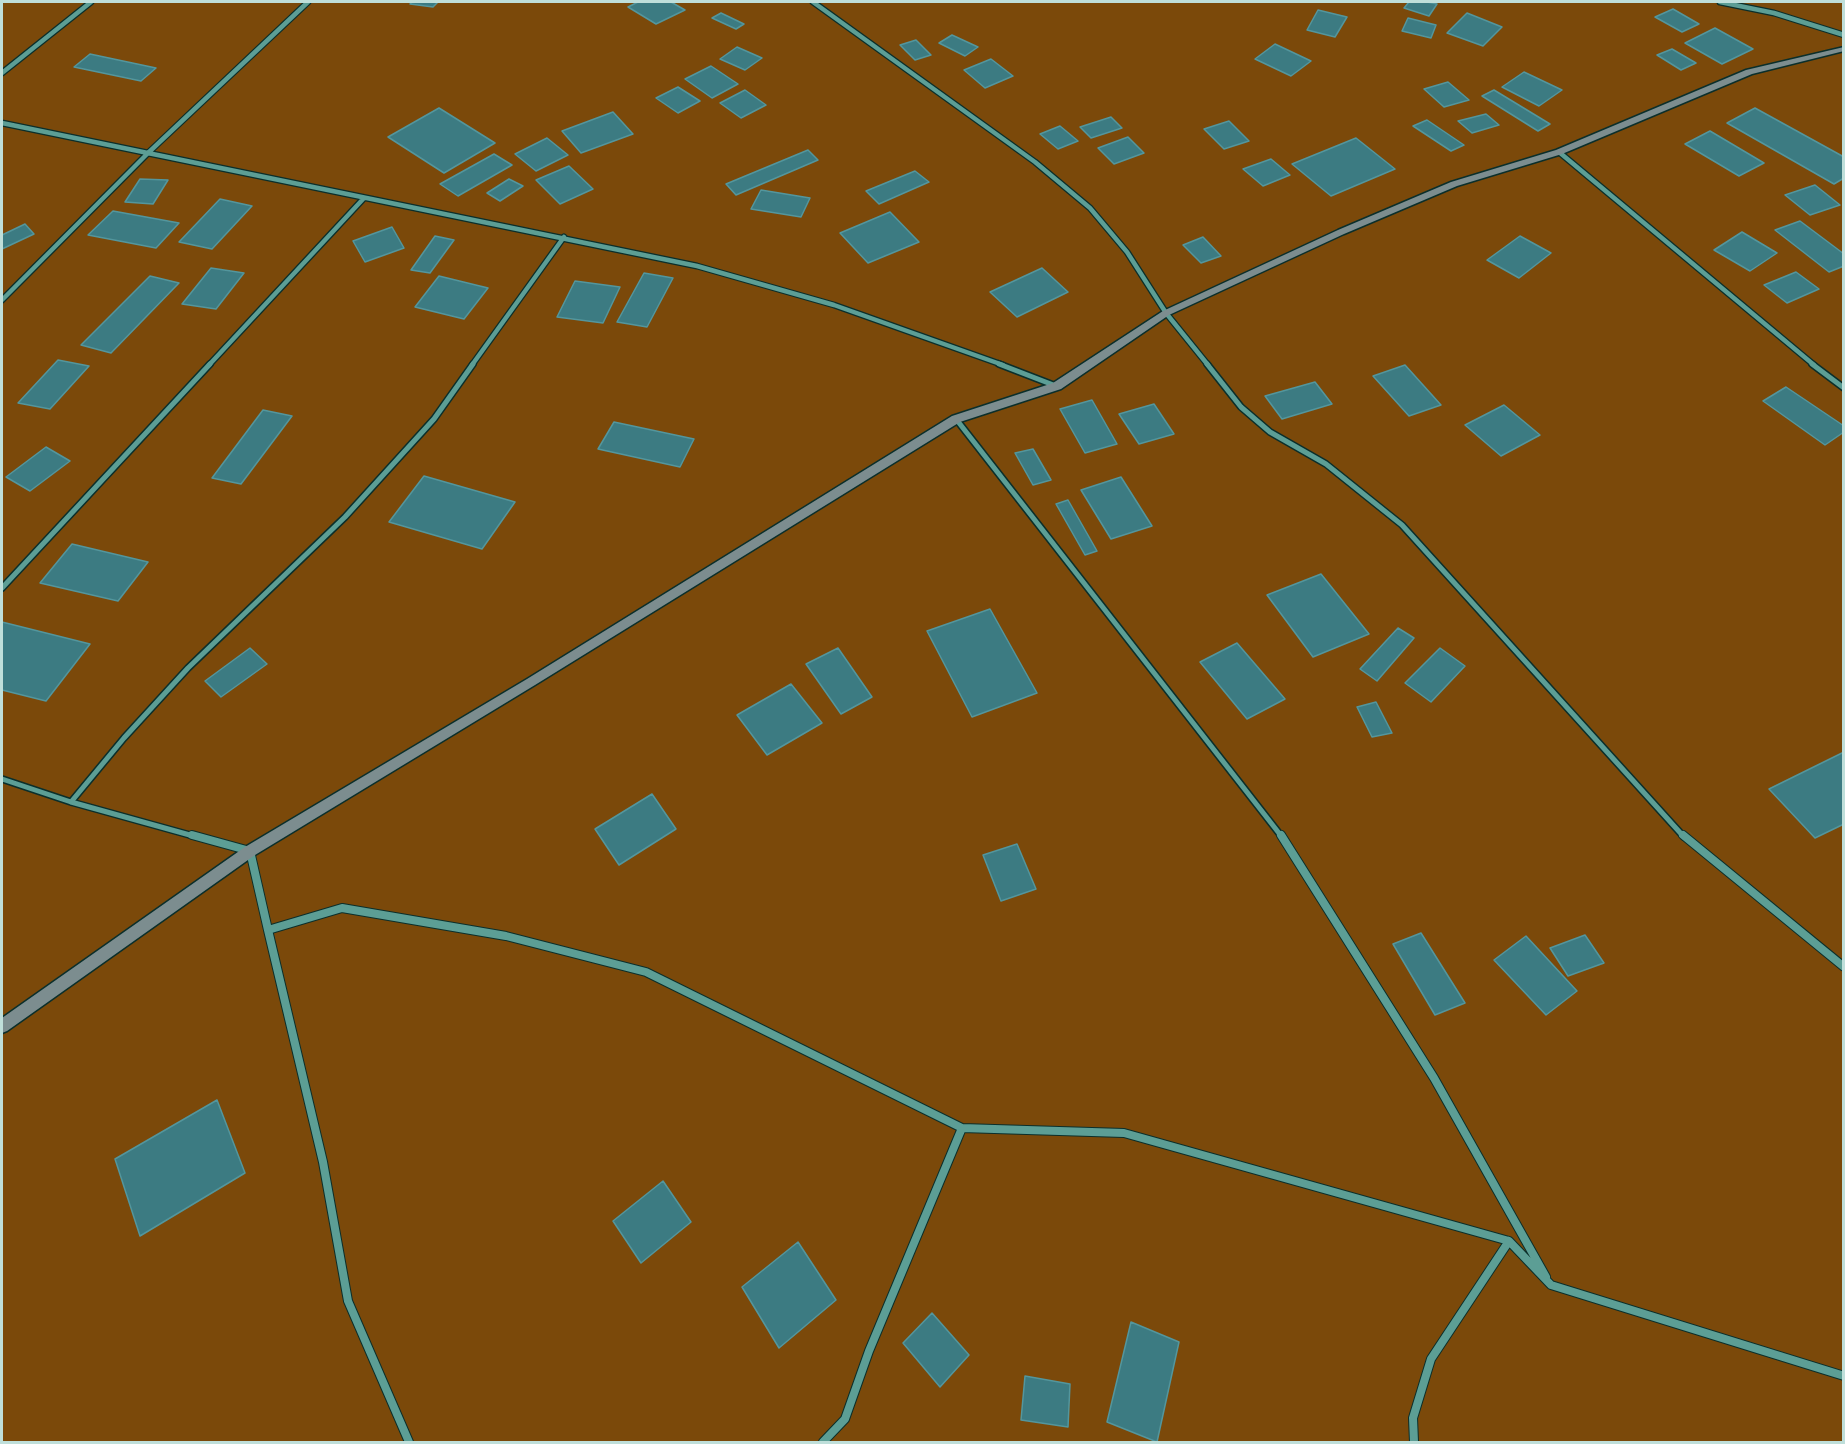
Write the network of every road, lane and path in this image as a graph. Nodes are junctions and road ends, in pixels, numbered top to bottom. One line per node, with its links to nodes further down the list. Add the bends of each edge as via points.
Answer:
1 (91, 2): 7 (street)
2 (308, 2): 10 (street)
3 (813, 2): 14 (street, via 1035,162 1090,208 1127,252)
4 (1720, 2): 5 (street, via 1774,13)
5 (1844, 35)
6 (1844, 49): 9 (main road, via 1749,72)
7 (2, 73)
8 (2, 123): 10 (street)
9 (1559, 152): 14 (main road, via 1454,184); 16 (street)
10 (148, 153): 11 (street); 13 (street)
11 (364, 198): 12 (street); 18 (street)
12 (564, 237): 15 (street, via 774,285); 20 (street, via 434,419 345,517 188,668)
13 (2, 300)
14 (1166, 313): 15 (main road); 23 (street, via 1241,407 1270,432 1326,464 1402,525 1688,842)
15 (1057, 386): 17 (main road)
16 (1844, 388)
17 (956, 419): 21 (main road, via 531,682); 27 (street, via 1274,824 1434,1078)
18 (2, 588)
19 (2, 779): 20 (street)
20 (72, 802): 21 (street)
21 (250, 850): 22 (street); 24 (main road)
22 (268, 930): 25 (street, via 342,908 506,936 646,972); 29 (street, via 322,1162 348,1301)
23 (1844, 967)
24 (2, 1026)
25 (962, 1128): 26 (street, via 1124,1133); 30 (street, via 869,1351 845,1419)
26 (1509, 1241): 27 (street); 31 (street, via 1431,1359 1413,1418)
27 (1551, 1285): 28 (street)
28 (1844, 1376)
29 (409, 1443)
30 (823, 1443)
31 (1414, 1443)

